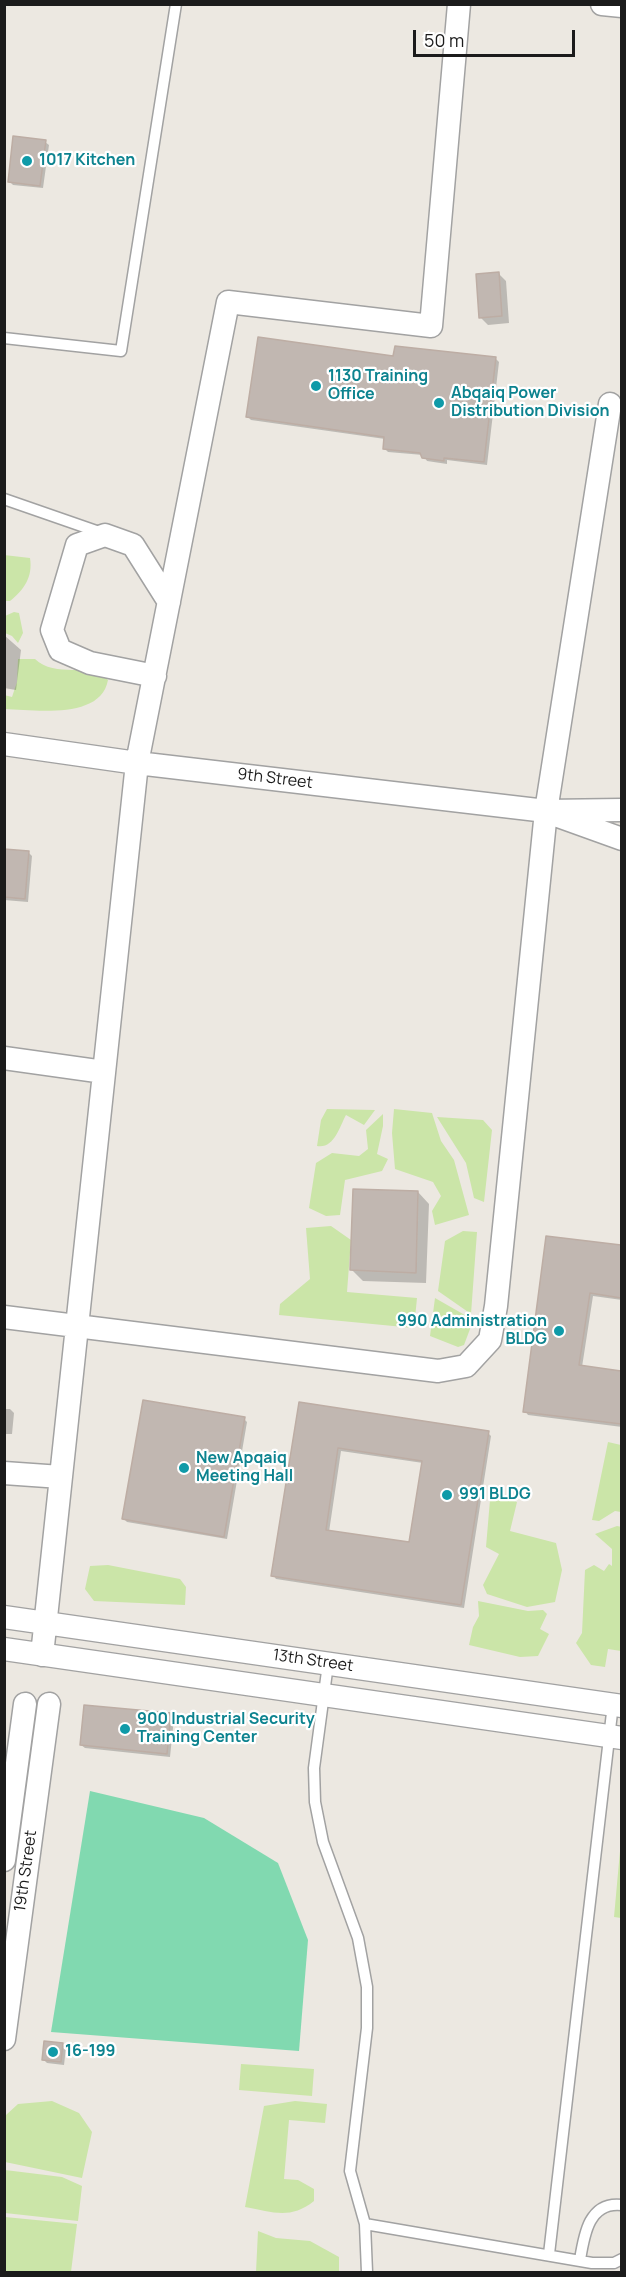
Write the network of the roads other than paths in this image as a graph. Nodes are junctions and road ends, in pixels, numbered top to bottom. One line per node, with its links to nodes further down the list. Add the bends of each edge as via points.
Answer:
1 (176, 4): 5 (lane, via 121,351)
2 (459, 4): 9 (street, via 431,326 228,302)
3 (602, 4): 4 (street)
4 (621, 6)
5 (4, 338)
6 (610, 404): 14 (street)
7 (4, 499): 8 (lane)
8 (105, 534): 9 (street, via 133,545); 10 (street, via 77,545 52,630 60,650 70,655 105,667)
9 (169, 602): 10 (street)
10 (154, 676): 12 (street)
11 (4, 744): 12 (street, 9th Street)
12 (137, 763): 14 (street, 9th Street); 17 (street)
13 (621, 810): 14 (street)
14 (546, 811): 15 (street); 19 (street, via 490,1340 466,1366 438,1371)
15 (621, 839)
16 (4, 1058): 17 (street)
17 (104, 1072): 19 (street)
18 (4, 1317): 19 (street)
19 (77, 1324): 21 (street)
20 (4, 1473): 21 (street)
21 (61, 1477): 23 (street)
22 (4, 1617): 23 (street, 13th Street)
23 (46, 1623): 25 (street); 26 (street, 13th Street)
24 (4, 1649): 25 (street, 13th Street)
25 (42, 1654): 27 (street, 13th Street)
26 (328, 1664): 27 (lane); 30 (street, 13th Street)
27 (324, 1695): 31 (street, 13th Street); 38 (lane, via 314,1768 315,1802 323,1842 357,1938 367,1987 350,2171)
28 (25, 1704): 32 (street, 19th Street)
29 (49, 1704): 33 (street, 19th Street)
30 (617, 1705): 31 (lane)
31 (615, 1737): 39 (lane)
32 (10, 1776): 33 (street); 34 (street, 19th Street)
33 (39, 1780): 35 (street, 19th Street)
34 (4, 1860)
35 (13, 1908): 36 (street, 19th Street)
36 (4, 2039)
37 (621, 2205): 41 (lane, via 606,2206 593,2214 584,2232)
38 (365, 2224): 39 (lane); 42 (lane)
39 (549, 2254): 41 (lane)
40 (621, 2259): 41 (lane, via 614,2263)
41 (580, 2260)
42 (366, 2272)

